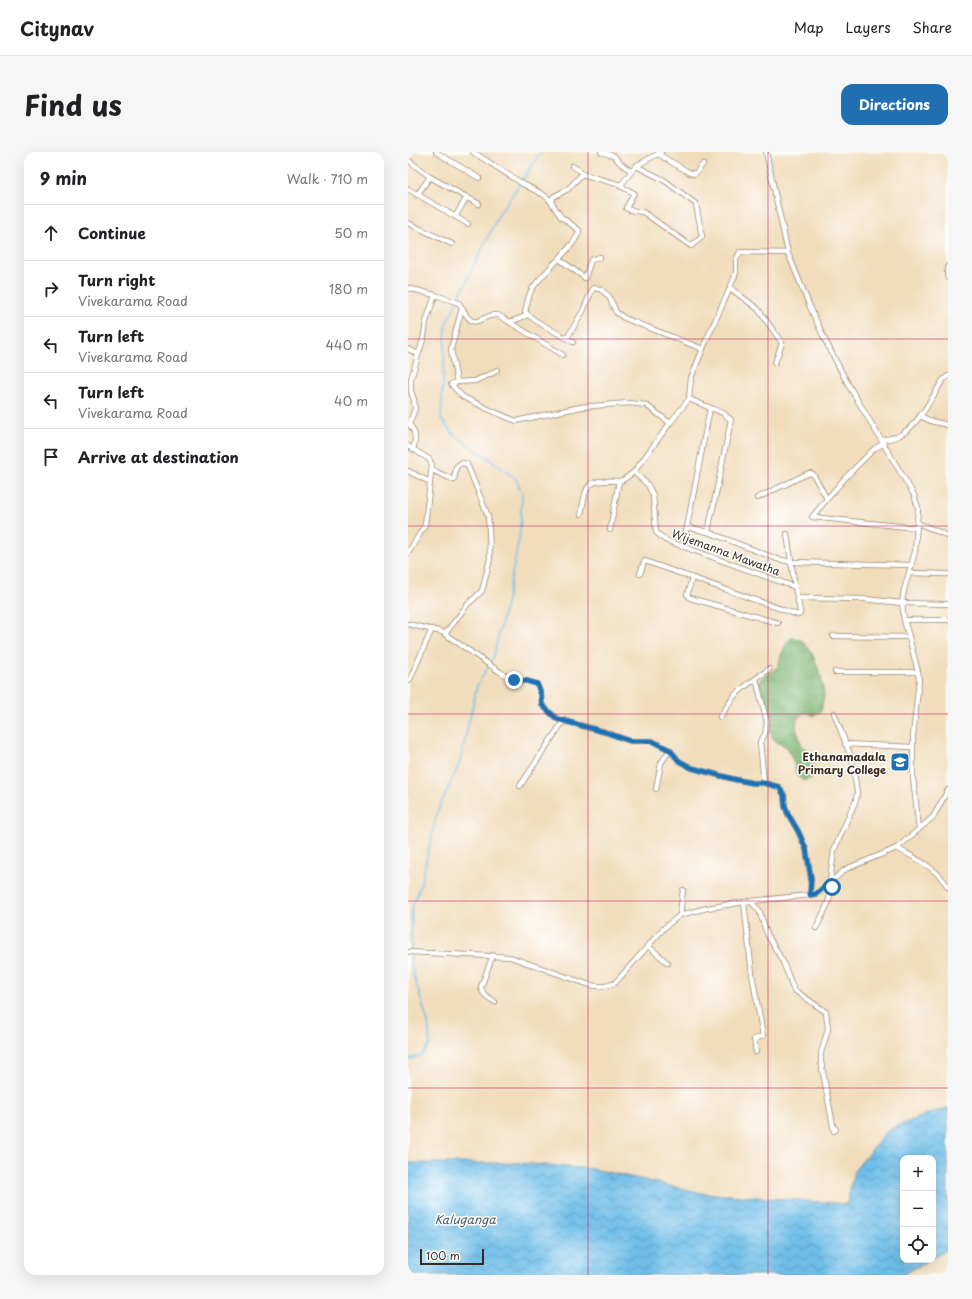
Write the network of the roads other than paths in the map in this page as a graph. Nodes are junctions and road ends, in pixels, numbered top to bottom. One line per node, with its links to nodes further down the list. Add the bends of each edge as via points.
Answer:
1 (436, 152): 13 (street)
2 (473, 152): 19 (street, via 544,195)
3 (601, 152): 10 (street, via 614,156)
4 (766, 152): 24 (street)
5 (660, 153): 7 (street, via 690,173 695,174); 9 (street)
6 (408, 160): 12 (street)
7 (703, 164)
8 (572, 166): 11 (street)
9 (636, 166): 10 (street); 14 (street, via 664,180 696,204 702,237 691,246 643,212 626,208 634,193)
10 (631, 171): 14 (street)
11 (582, 174): 14 (street); 19 (street, via 568,189 553,197)
12 (430, 177): 16 (street); 17 (street)
13 (479, 178)
14 (620, 185)
15 (408, 189): 16 (street)
16 (417, 195): 20 (street)
17 (467, 197): 18 (street); 20 (street)
18 (479, 204)
19 (552, 204): 26 (street, via 561,217 579,230 579,234)
20 (455, 217): 22 (street)
21 (408, 223): 23 (street)
22 (468, 224)
23 (452, 244)
24 (788, 253): 30 (street, via 740,252); 50 (street, via 825,340 848,386)
25 (600, 256): 26 (street, via 591,260 585,278)
26 (559, 259): 33 (street, via 530,292 525,312)
27 (948, 266): 28 (street)
28 (948, 278)
29 (408, 288): 31 (street)
30 (730, 288): 38 (street); 41 (street, via 758,309 782,343)
31 (435, 295): 32 (street, via 459,303); 39 (street)
32 (462, 308): 34 (street, via 466,317 475,322 492,314); 44 (street, via 451,349)
33 (528, 315): 34 (street); 35 (street)
34 (510, 322): 40 (street)
35 (567, 338): 36 (street); 38 (street, via 593,288 600,289 609,296 616,312 624,318)
36 (573, 342)
37 (408, 349): 39 (street)
38 (703, 349): 45 (street, via 691,378)
39 (418, 354): 52 (street, via 410,379 415,409 409,424 416,437)
40 (563, 355)
41 (775, 364)
42 (497, 370): 44 (street, via 475,381)
43 (948, 376): 47 (street)
44 (457, 382): 48 (street, via 451,384 463,397 516,421 581,408 629,403 646,405)
45 (689, 399): 46 (street); 48 (street)
46 (710, 408): 62 (street); 64 (street, via 723,413 731,420)
47 (920, 416): 49 (street); 50 (street, via 900,435)
48 (670, 423): 55 (street)
49 (948, 425)
50 (883, 442): 59 (street); 61 (street, via 914,495 918,508)
51 (408, 446): 52 (street)
52 (413, 449): 54 (street, via 429,459)
53 (408, 470): 57 (street)
54 (432, 470): 57 (street); 85 (street, via 454,480 456,467 461,463 467,464 488,516 489,528 490,559 482,592 468,604)
55 (634, 472): 56 (street); 67 (street, Wijemanna Mawatha, via 648,485 653,495 656,532 665,540)
56 (619, 480): 60 (street, via 601,480 591,484 586,489); 63 (street)
57 (430, 482): 68 (street, via 424,525)
58 (757, 498): 59 (street, via 809,473 813,474)
59 (827, 499): 61 (street, via 812,517)
60 (581, 514)
61 (918, 525): 66 (street); 70 (street)
62 (687, 527): 64 (street); 67 (street)
63 (610, 530)
64 (708, 532): 69 (street)
65 (787, 534): 69 (street)
66 (948, 536)
67 (682, 546): 76 (street, Wijemanna Mawatha)
68 (408, 553)
69 (791, 562): 70 (street); 76 (street)
70 (912, 565): 72 (street)
71 (948, 567): 74 (street)
72 (909, 573): 74 (street); 78 (street)
73 (640, 574): 75 (street, via 645,561)
74 (947, 574)
75 (692, 578): 77 (street, via 798,615); 82 (street, via 687,595 690,598)
76 (795, 587): 77 (street)
77 (798, 598): 78 (street, via 864,599)
78 (902, 603): 79 (street); 80 (street)
79 (948, 604)
80 (904, 620): 81 (street); 87 (street)
81 (948, 620)
82 (778, 623)
83 (408, 624): 84 (street)
84 (432, 629): 85 (street); 92 (street)
85 (445, 634): 95 (street, via 514,680 537,684 542,705 557,719)
86 (832, 636): 87 (street)
87 (910, 637): 90 (street)
88 (769, 669): 91 (street)
89 (835, 672): 90 (street)
90 (918, 672): 97 (street)
91 (756, 679): 94 (street, via 735,695); 99 (street, via 767,722 765,734 760,742)
92 (408, 681)
93 (834, 713): 96 (street)
94 (720, 717)
95 (564, 720): 98 (street, via 630,741 652,741); 100 (street)
96 (845, 744): 97 (street); 105 (street, via 852,760 857,792 856,800 834,850)
97 (913, 747): 103 (street, via 913,778)
98 (670, 750): 99 (street, via 679,761 692,768 733,779); 101 (street, via 661,763)
99 (764, 783): 108 (street, via 779,787 784,795 788,814 806,849 811,878)
100 (520, 786)
101 (656, 789)
102 (948, 790): 103 (street, via 933,817)
103 (919, 829): 104 (street)
104 (897, 848): 105 (street, via 846,869); 106 (street, via 932,868)
105 (830, 882): 108 (street, via 816,894); 112 (street, via 831,894)
106 (948, 887)
107 (683, 890): 111 (street)
108 (810, 895): 109 (street)
109 (750, 901): 110 (street); 119 (street, via 759,910 767,934 783,962 794,990 826,1012 828,1029 821,1062 834,1131)
110 (744, 902): 111 (street); 118 (street, via 752,974 763,1036 754,1039)
111 (680, 915): 113 (street)
112 (816, 928)
113 (648, 946): 115 (street, via 615,983 600,987 510,956); 116 (street)
114 (408, 952): 115 (street)
115 (493, 956): 117 (street, via 481,987)
116 (668, 963)
117 (495, 1002)
118 (756, 1052)
119 (836, 1129)

